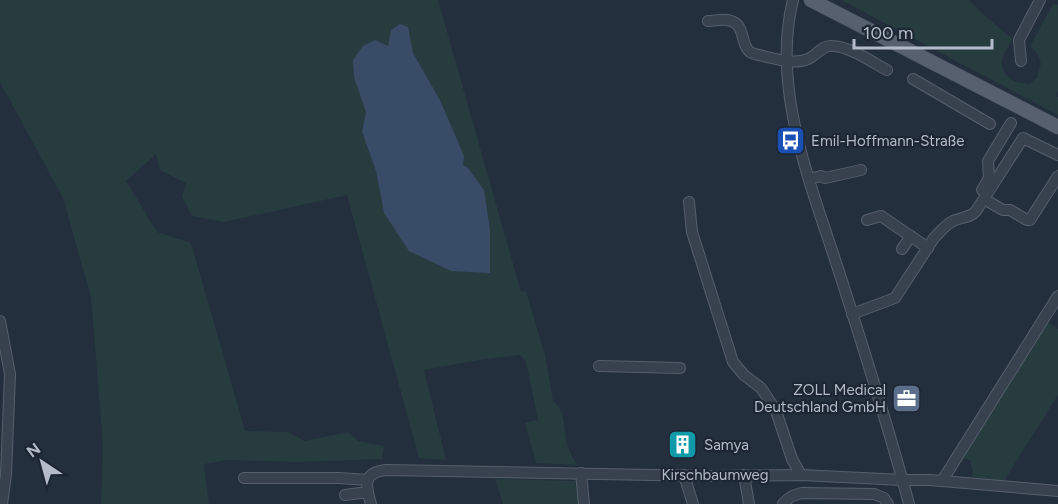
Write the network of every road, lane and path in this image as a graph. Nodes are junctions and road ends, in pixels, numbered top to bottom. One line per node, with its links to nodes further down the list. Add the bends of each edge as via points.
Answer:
1 (793, 0): 5 (street)
2 (811, 0): 11 (main road)
3 (1040, 0): 6 (street, via 1020,40)
4 (708, 21): 5 (street, via 728,20 736,24 750,52)
5 (787, 61): 7 (street, via 807,60 830,45); 15 (street, via 792,110)
6 (1021, 61)
7 (887, 70)
8 (914, 79): 10 (street)
9 (1011, 123): 18 (street, via 988,161 989,178)
10 (990, 124)
11 (1058, 127)
12 (1058, 155): 16 (street, via 1023,138)
13 (861, 170): 15 (street)
14 (1058, 176): 16 (street, via 1030,220)
15 (809, 179): 25 (street)
16 (984, 199): 18 (street, via 971,216)
17 (688, 202): 30 (street, via 692,232 733,362 770,400)
18 (959, 219): 21 (street, via 941,230)
19 (867, 220): 20 (street, via 881,216)
20 (911, 236): 21 (street); 22 (street)
21 (928, 248): 25 (street, via 896,298)
22 (902, 249)
23 (1058, 296): 24 (street)
24 (1054, 313): 36 (street)
25 (852, 314): 35 (street)
26 (0, 321): 40 (street, via 10,374)
27 (599, 366): 28 (street)
28 (680, 368)
29 (581, 473): 31 (street, Kirschbaumweg); 33 (street, Kirschbaumweg, via 387,470); 42 (street)
30 (801, 475): 32 (street, Kirschbaumweg); 35 (street, Kirschbaumweg)
31 (684, 476): 32 (street, Kirschbaumweg); 43 (street)
32 (744, 476): 44 (street)
33 (370, 477): 34 (street, Kirschbaumweg); 38 (street)
34 (244, 478)
35 (903, 480): 36 (street, Kirschbaumweg); 47 (street)
36 (942, 481): 37 (street, Kirschbaumweg)
37 (1058, 491)
38 (368, 492): 39 (street); 41 (street)
39 (345, 495)
40 (2, 504)
41 (371, 504)
42 (584, 504)
43 (693, 504)
44 (749, 504)
45 (783, 504): 46 (street, via 794,495 874,494 885,498)
46 (888, 504)
47 (909, 504)

